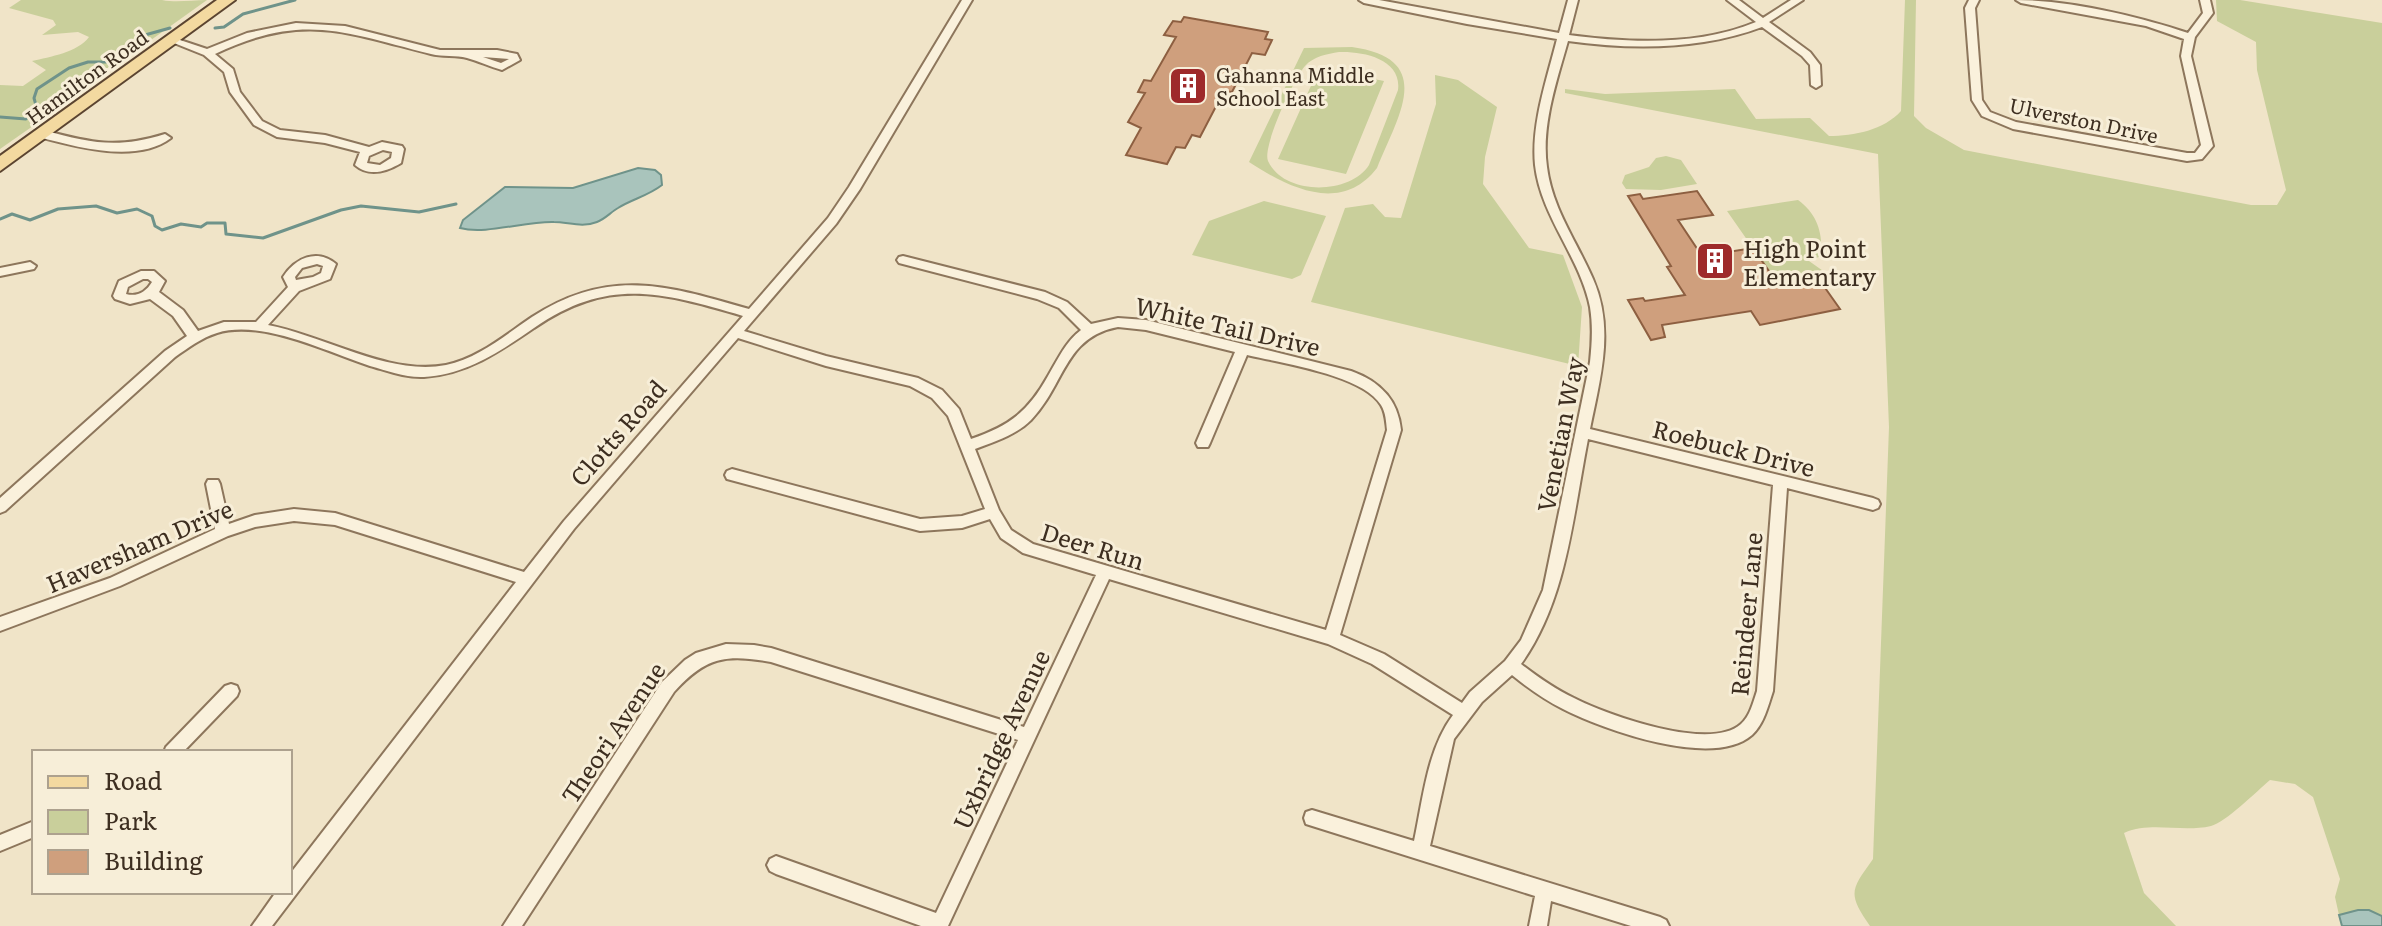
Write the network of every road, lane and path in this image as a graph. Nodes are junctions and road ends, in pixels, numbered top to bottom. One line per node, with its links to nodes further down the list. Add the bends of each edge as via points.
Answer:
1 (230, 0): 13 (main road, Hamilton Road)
2 (967, 0): 26 (street, Clotts Road, via 853,191)
3 (1364, 0): 11 (street)
4 (1573, 0): 11 (street, Venetian Way)
5 (1732, 0): 10 (street)
6 (1798, 0): 10 (street)
7 (1974, 0): 12 (street, Ulverston Drive, via 1970,8 1977,100 1986,114 2013,125 2174,156 2198,156 2207,146 2186,56)
8 (2021, 0): 12 (street, via 2148,23)
9 (2205, 0): 12 (street, via 2208,13)
10 (1762, 23): 11 (street, via 1738,32 1656,44); 16 (street, via 1806,54 1815,65)
11 (1564, 37): 32 (street, Venetian Way, via 1539,147 1544,186 1600,312 1600,347)
12 (2190, 37)
13 (174, 41): 14 (street); 17 (main road, Hamilton Road)
14 (208, 53): 15 (street, via 249,36 302,26 342,29); 19 (street, via 229,71 235,92 258,123 277,133)
15 (471, 56)
16 (1816, 85)
17 (43, 134): 18 (street, via 111,148); 20 (main road, Hamilton Road)
18 (165, 138)
19 (369, 151)
20 (0, 165)
21 (903, 260): 28 (street, via 1041,295 1063,305)
22 (30, 266): 23 (street)
23 (0, 272)
24 (297, 286): 27 (street)
25 (151, 293): 30 (street, via 178,313)
26 (752, 314): 27 (street, via 680,293 617,287 562,305 478,360 420,373); 29 (street, Clotts Road)
27 (259, 327): 30 (street, via 232,325)
28 (1090, 330): 31 (street, White Tail Drive, via 1135,323); 34 (street, via 1073,343 1031,413 1005,432)
29 (736, 333): 34 (street, Deer Run, via 913,382 937,394 954,413); 43 (street, Clotts Road)
30 (195, 337): 39 (street)
31 (1243, 349): 33 (street); 45 (street, White Tail Drive, via 1351,376 1383,395 1391,407 1394,430)
32 (1584, 433): 36 (street, Roebuck Drive); 46 (street, Venetian Way, via 1551,590 1541,618)
33 (1203, 443)
34 (967, 446): 40 (street, Deer Run)
35 (732, 475): 40 (street, via 920,525 962,522)
36 (1780, 482): 38 (street, Roebuck Drive); 46 (street, Reindeer Lane, via 1765,691 1757,720 1740,734 1713,743 1682,741 1610,720 1568,704)
37 (213, 484): 41 (street)
38 (1873, 504)
39 (0, 507)
40 (993, 512): 42 (street, Deer Run, via 1006,534 1028,549)
41 (223, 532): 43 (street, Haversham Drive, via 294,515 335,519); 44 (street, Haversham Drive, via 115,582)
42 (1104, 573): 45 (street, Deer Run); 49 (street, Uxbridge Avenue)
43 (527, 579): 56 (street, Clotts Road)
44 (0, 624)
45 (1331, 638): 48 (street, Deer Run, via 1378,659)
46 (1511, 666): 48 (street, Venetian Way)
47 (231, 691): 50 (street)
48 (1463, 712): 54 (street, Venetian Way, via 1447,736 1439,762)
49 (1029, 736): 59 (street, Uxbridge Avenue); 61 (street, Theori Avenue, via 771,655 743,649 714,651 687,665 668,687)
50 (174, 750)
51 (1312, 818): 54 (street)
52 (32, 830): 53 (street)
53 (0, 843)
54 (1420, 852): 57 (street)
55 (776, 865): 59 (street)
56 (292, 885)
57 (1544, 892): 62 (street); 63 (street)
58 (285, 894): 60 (street, Clotts Road)
59 (940, 925)
60 (261, 926)
61 (512, 926)
62 (1538, 926)
63 (1660, 926)

